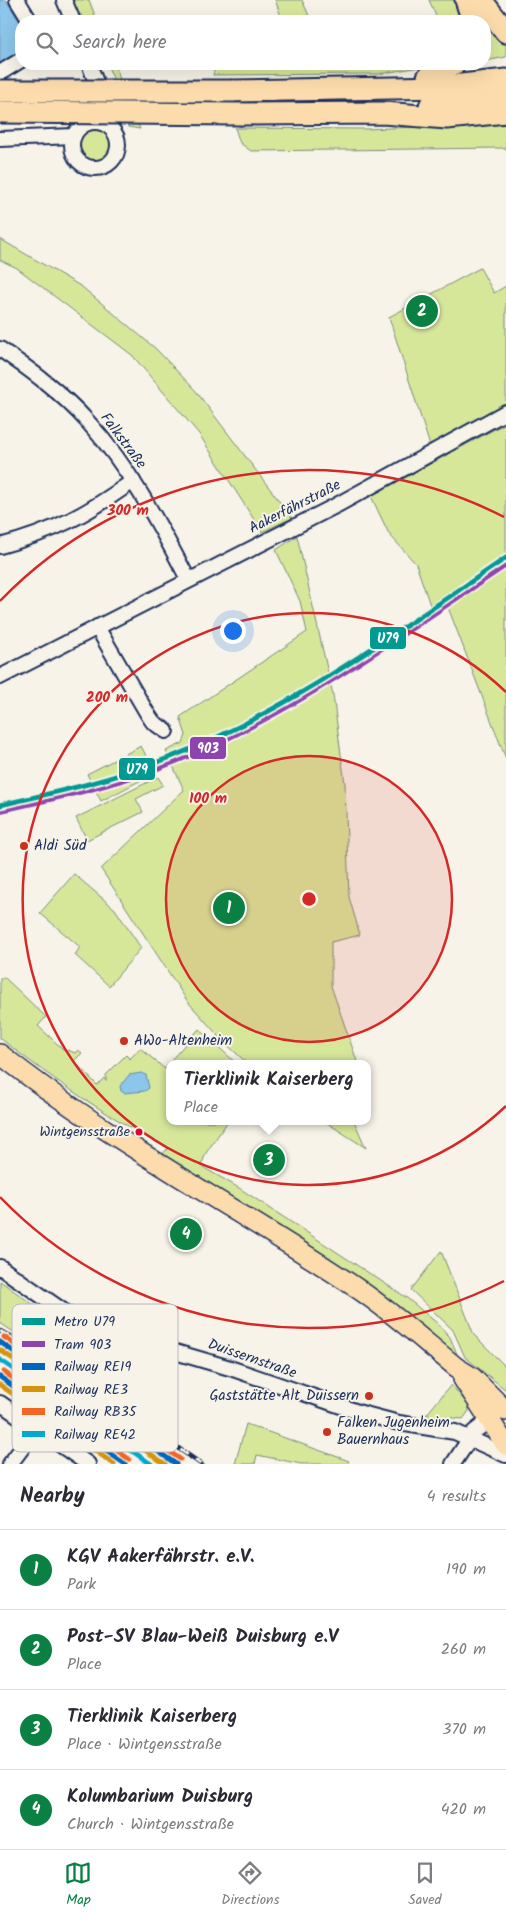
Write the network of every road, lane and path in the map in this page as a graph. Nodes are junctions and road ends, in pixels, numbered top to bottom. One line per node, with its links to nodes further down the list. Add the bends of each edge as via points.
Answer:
1 (17, 0): 5 (street)
2 (64, 0): 6 (street)
3 (466, 0): 7 (highway)
4 (481, 0): 8 (highway)
5 (26, 15)
6 (70, 15)
7 (471, 15)
8 (506, 32)
9 (15, 64): 15 (street)
10 (506, 66): 11 (highway)
11 (491, 68)
12 (92, 70): 22 (street, via 98,105); 23 (street, via 107,110)
13 (442, 70): 16 (highway)
14 (478, 70): 16 (highway)
15 (0, 73)
16 (428, 77): 18 (highway)
17 (506, 80): 18 (highway, via 444,87)
18 (363, 88): 19 (highway, bridge)
19 (0, 91)
20 (504, 109): 21 (highway, bridge, via 447,118 383,113)
21 (0, 112)
22 (94, 122): 23 (street); 24 (street, via 79,128)
23 (109, 126): 27 (street, via 118,146 112,161 104,166 87,167)
24 (74, 136): 26 (street); 27 (street)
25 (0, 139): 26 (street)
26 (14, 140): 27 (street)
27 (73, 150)
28 (0, 349): 30 (street, Falkstraße, via 40,376 88,422)
29 (506, 412): 32 (street, Aakerfährstraße, via 337,505)
30 (133, 481): 31 (street, via 75,519 38,536); 32 (street, Falkstraße)
31 (0, 546)
32 (188, 579): 33 (street, Aakerfährstraße)
33 (97, 627): 34 (street, Aakerfährstraße); 35 (street, via 146,713)
34 (0, 677)
35 (166, 731)
36 (0, 1054): 42 (main road, via 81,1113 361,1290 472,1377)
37 (0, 1267): 38 (street, Duissernstraße)
38 (53, 1304)
39 (178, 1352): 43 (street, Duissernstraße, via 361,1413 400,1423 441,1428)
40 (0, 1403): 41 (street)
41 (12, 1409)
42 (499, 1413): 43 (street); 44 (main road)
43 (469, 1438): 47 (street, Duissernstraße); 50 (street)
44 (506, 1445)
45 (19, 1452): 48 (street)
46 (74, 1452): 49 (street)
47 (506, 1455)
48 (10, 1464)
49 (88, 1464)
50 (453, 1464)

